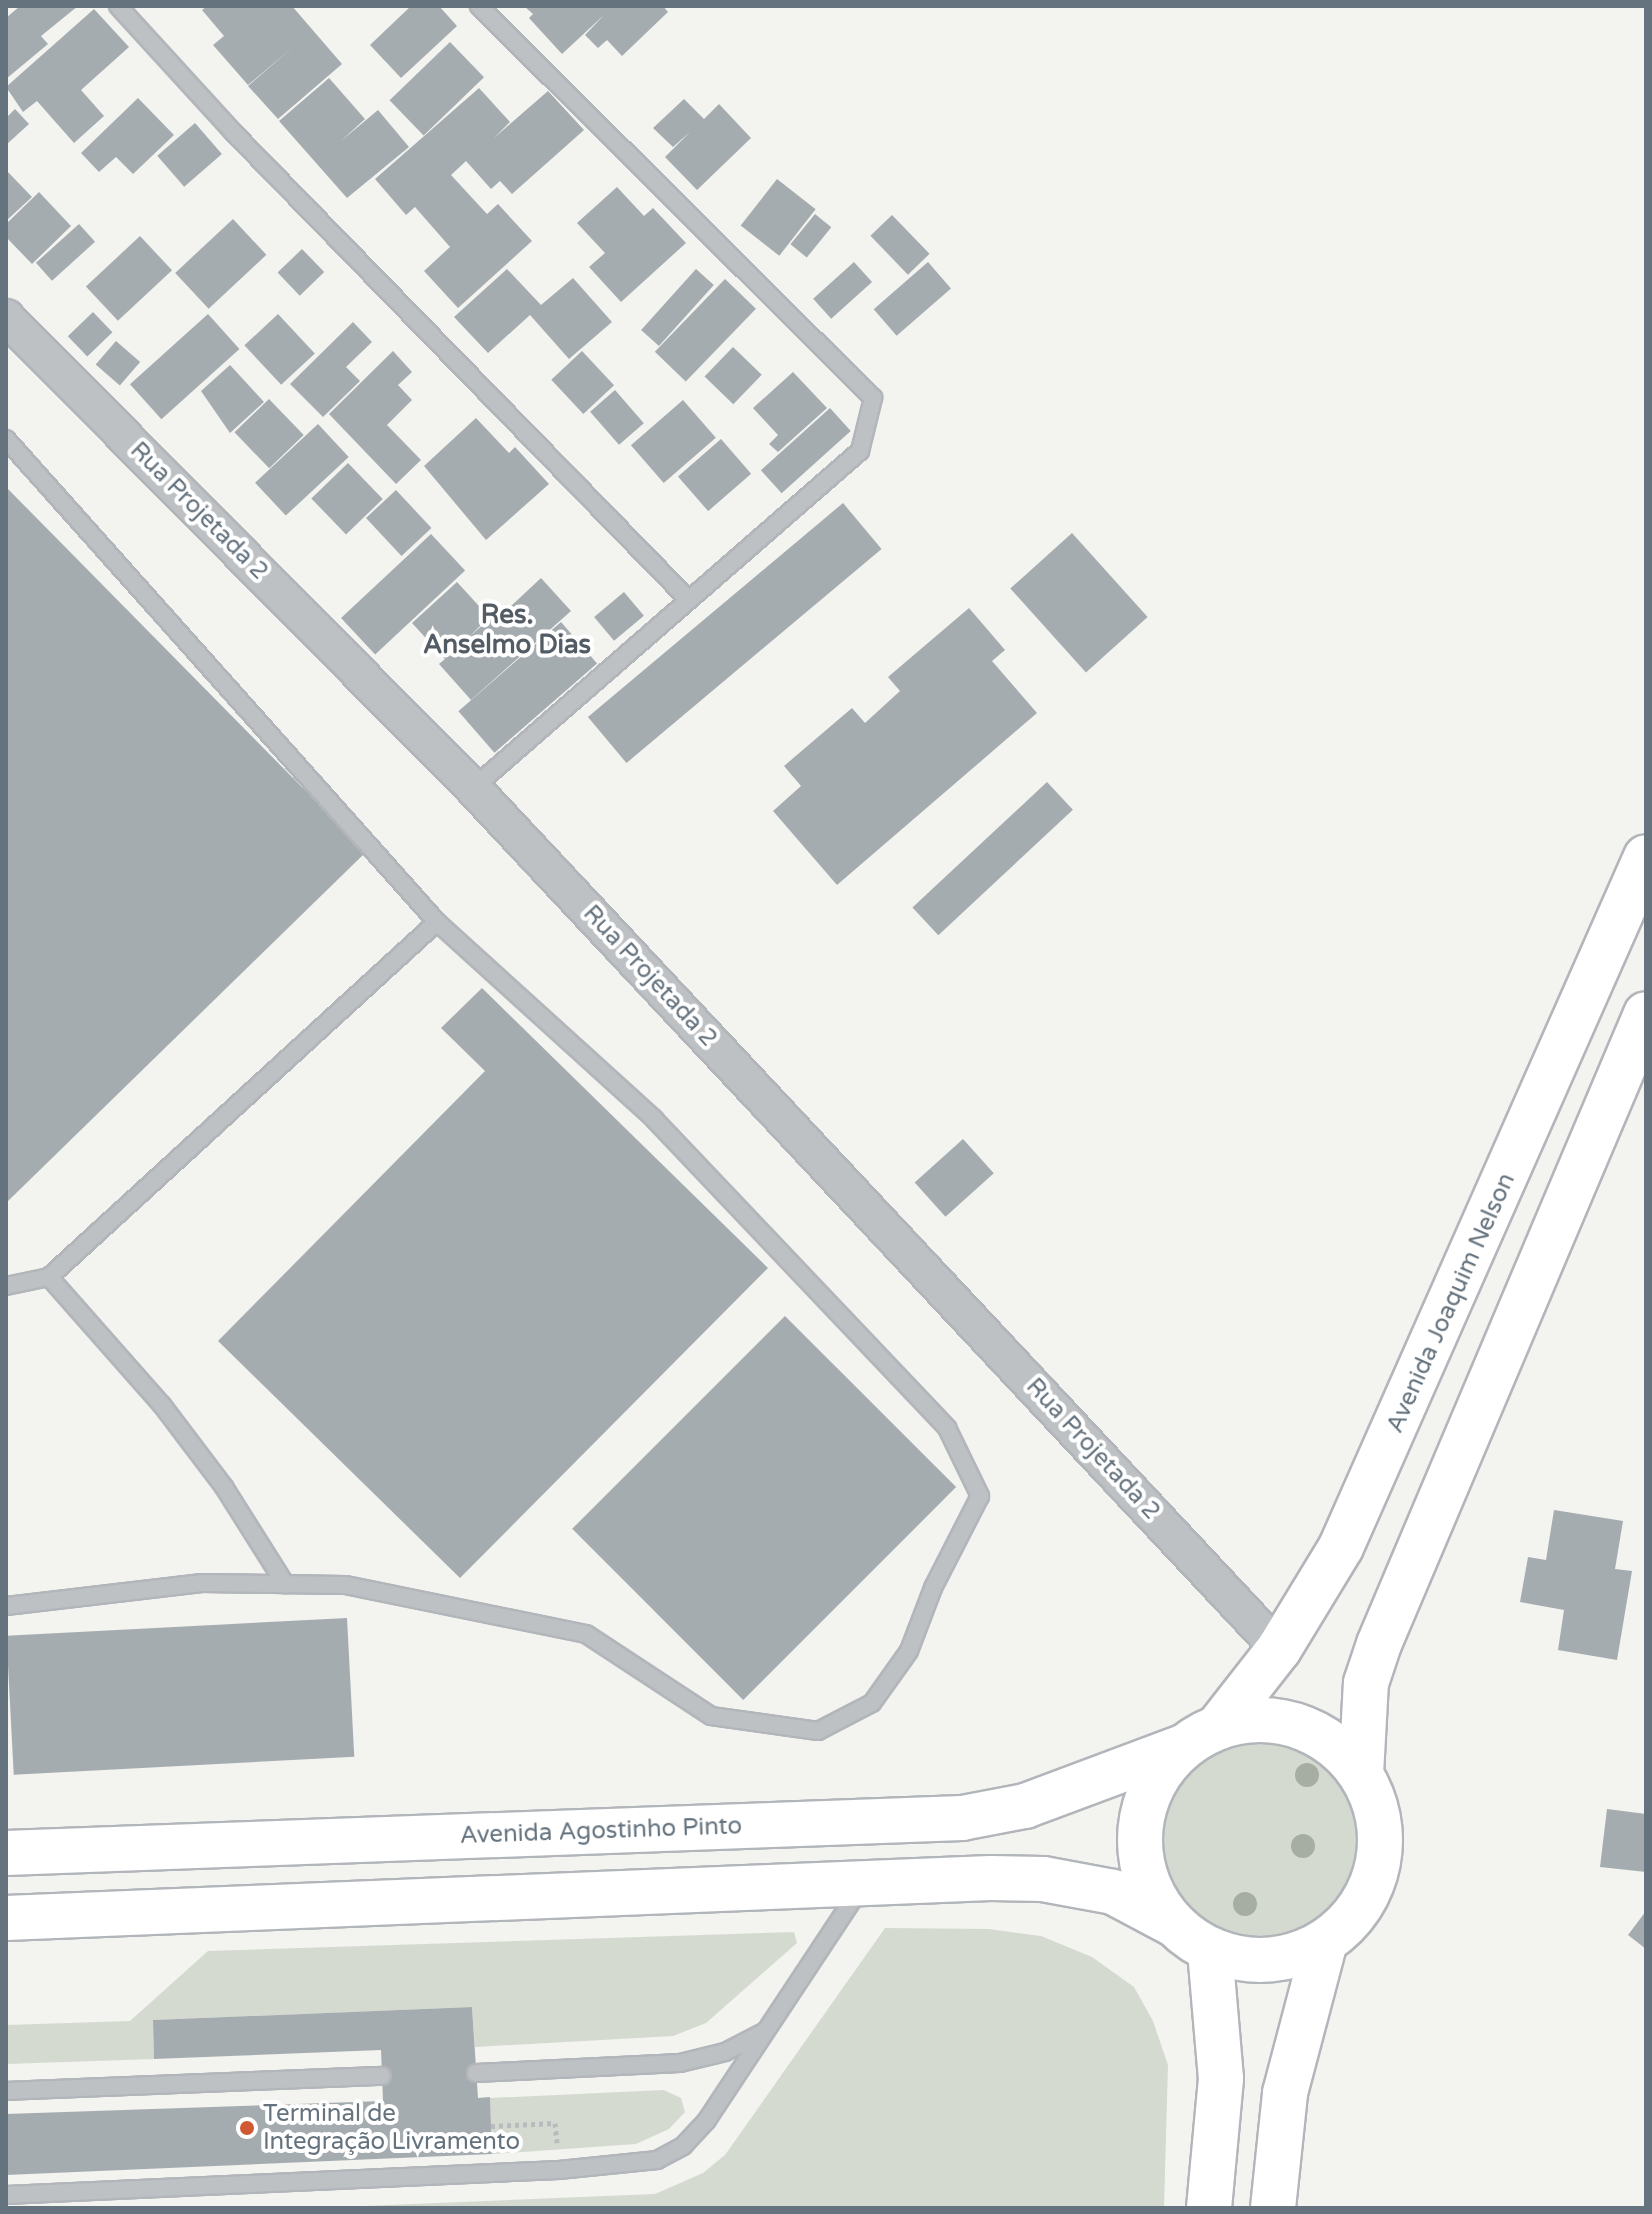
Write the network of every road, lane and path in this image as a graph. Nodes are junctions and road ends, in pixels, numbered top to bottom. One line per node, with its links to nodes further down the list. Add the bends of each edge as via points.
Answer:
1 (118, 6): 5 (lane, via 233,132)
2 (479, 6): 5 (lane, via 873,398 860,451)
3 (6, 317): 6 (street, Rua Projetada 2)
4 (6, 439): 8 (lane)
5 (686, 597): 6 (lane)
6 (473, 788): 14 (street, Rua Projetada 2)
7 (1646, 857): 14 (main road, Avenida Joaquim Nelson, via 1348,1533)
8 (437, 922): 10 (lane); 12 (lane, via 654,1119 947,1428 980,1496 933,1588 909,1651 872,1703 818,1731 711,1716 586,1634 360,1587)
9 (1646, 1014): 16 (main road, via 1379,1644 1366,1683)
10 (49, 1277): 11 (lane); 12 (lane, via 162,1405 224,1487)
11 (6, 1286)
12 (285, 1584): 13 (lane, via 202,1583)
13 (6, 1606)
14 (1279, 1649): 15 (main road, Avenida Joaquim Nelson)
15 (1201, 1737): 16 (main road, via 1258,1720 1298,1726 1334,1745); 17 (main road, Avenida Agostinho Pinto, via 1039,1802 962,1818); 20 (main road, via 1157,1777 1141,1814 1140,1854 1151,1893)
16 (1361, 1774): 21 (main road, via 1377,1808 1381,1847 1373,1884 1354,1916)
17 (6, 1853)
18 (865, 1881): 19 (main road); 20 (main road, via 1043,1879 1113,1892); 23 (lane)
19 (6, 1918)
20 (1175, 1925): 22 (main road)
21 (1325, 1942): 22 (main road, via 1288,1957 1261,1959); 29 (main road, via 1288,2077)
22 (1210, 1950): 28 (main road, via 1221,2079)
23 (766, 2031): 24 (lane, via 725,2052 680,2063); 27 (lane, via 683,2146 628,2166)
24 (476, 2073)
25 (382, 2076): 26 (lane)
26 (6, 2091)
27 (6, 2195)
28 (1209, 2208)
29 (1273, 2208)

